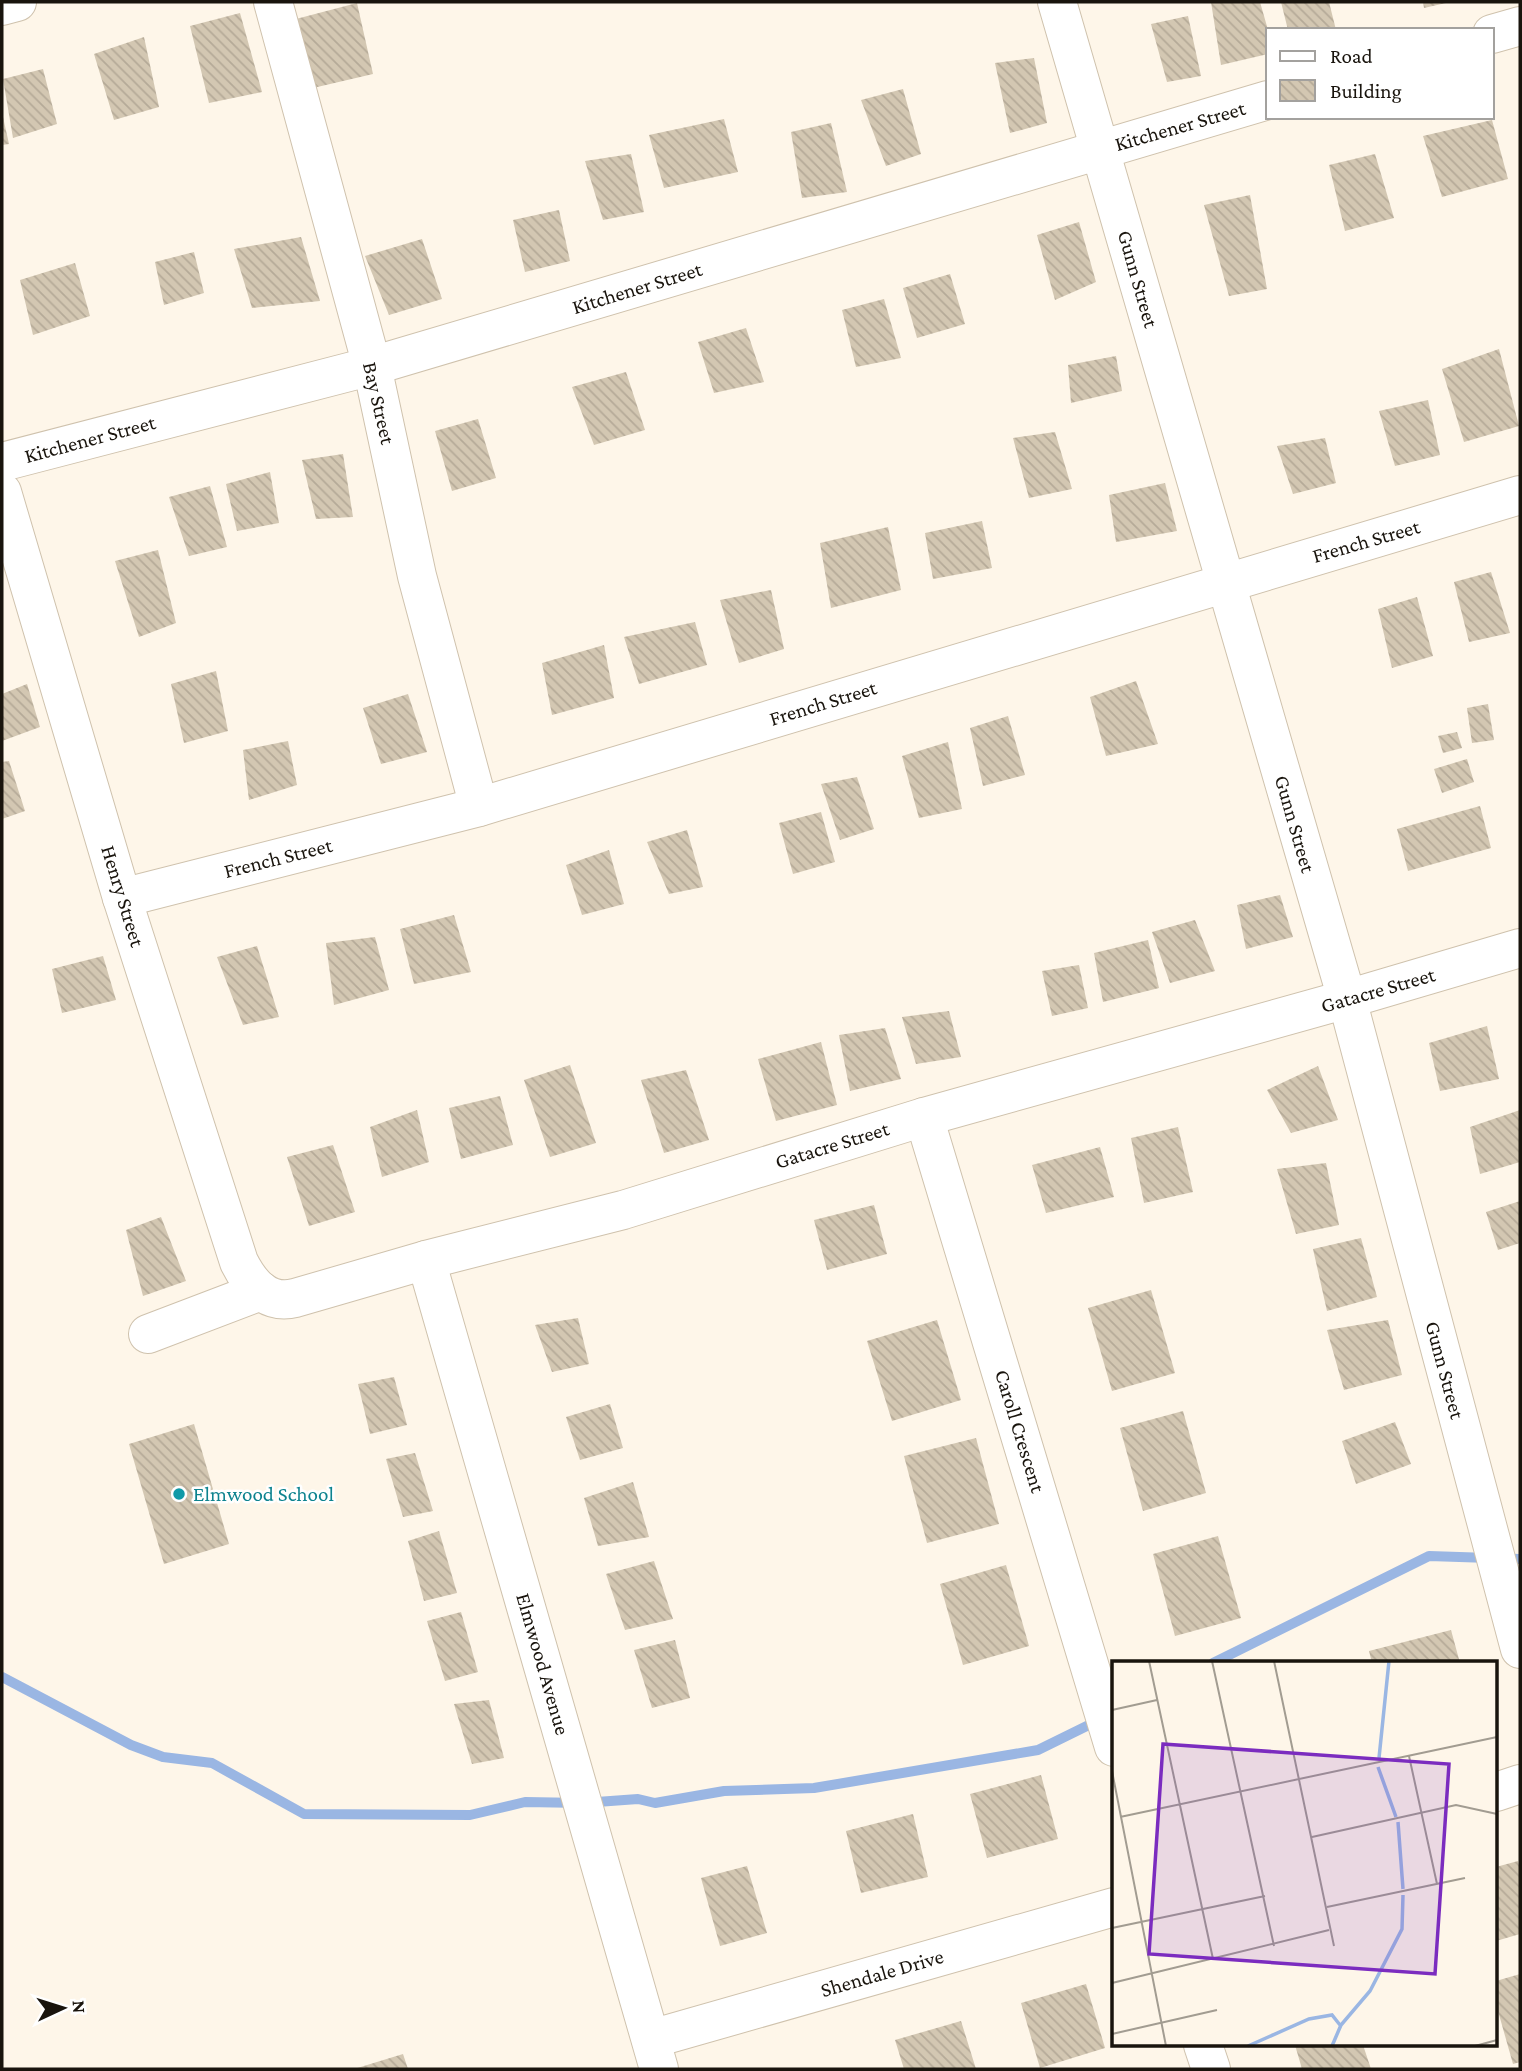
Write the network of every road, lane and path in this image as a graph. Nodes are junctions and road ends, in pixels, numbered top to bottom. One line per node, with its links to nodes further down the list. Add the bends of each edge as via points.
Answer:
1 (17, 2): 4 (street)
2 (273, 2): 9 (street, Bay Street)
3 (1057, 2): 8 (street, Gunn Street)
4 (2, 6)
5 (1520, 26): 6 (street)
6 (1494, 33)
7 (1266, 101): 8 (street, Kitchener Street)
8 (1101, 149): 9 (street, Kitchener Street); 13 (street, Gunn Street)
9 (372, 366): 10 (street, Kitchener Street); 14 (street, Bay Street, via 417,576)
10 (2, 462)
11 (2, 492): 15 (street, Henry Street)
12 (1520, 495): 13 (street, French Street)
13 (1224, 583): 14 (street, French Street); 17 (street, Gunn Street)
14 (479, 807): 15 (street, French Street)
15 (122, 898): 20 (street, Henry Street, via 239,1262)
16 (1520, 948): 17 (street, Gatacre Street)
17 (1347, 999): 18 (street, Gatacre Street); 22 (street, Gunn Street)
18 (924, 1117): 19 (street, Gatacre Street, via 623,1210); 23 (street, Caroll Crescent)
19 (426, 1260): 20 (street, Gatacre Street, via 287,1300 276,1300); 28 (street, Elmwood Avenue)
20 (261, 1291): 21 (street)
21 (148, 1334)
22 (1520, 1649)
23 (1112, 1740)
24 (1520, 1784): 25 (street)
25 (1498, 1791)
26 (1112, 1909): 28 (street, Shendale Drive)
27 (1203, 2046): 29 (street)
28 (655, 2054)
29 (1211, 2069)

